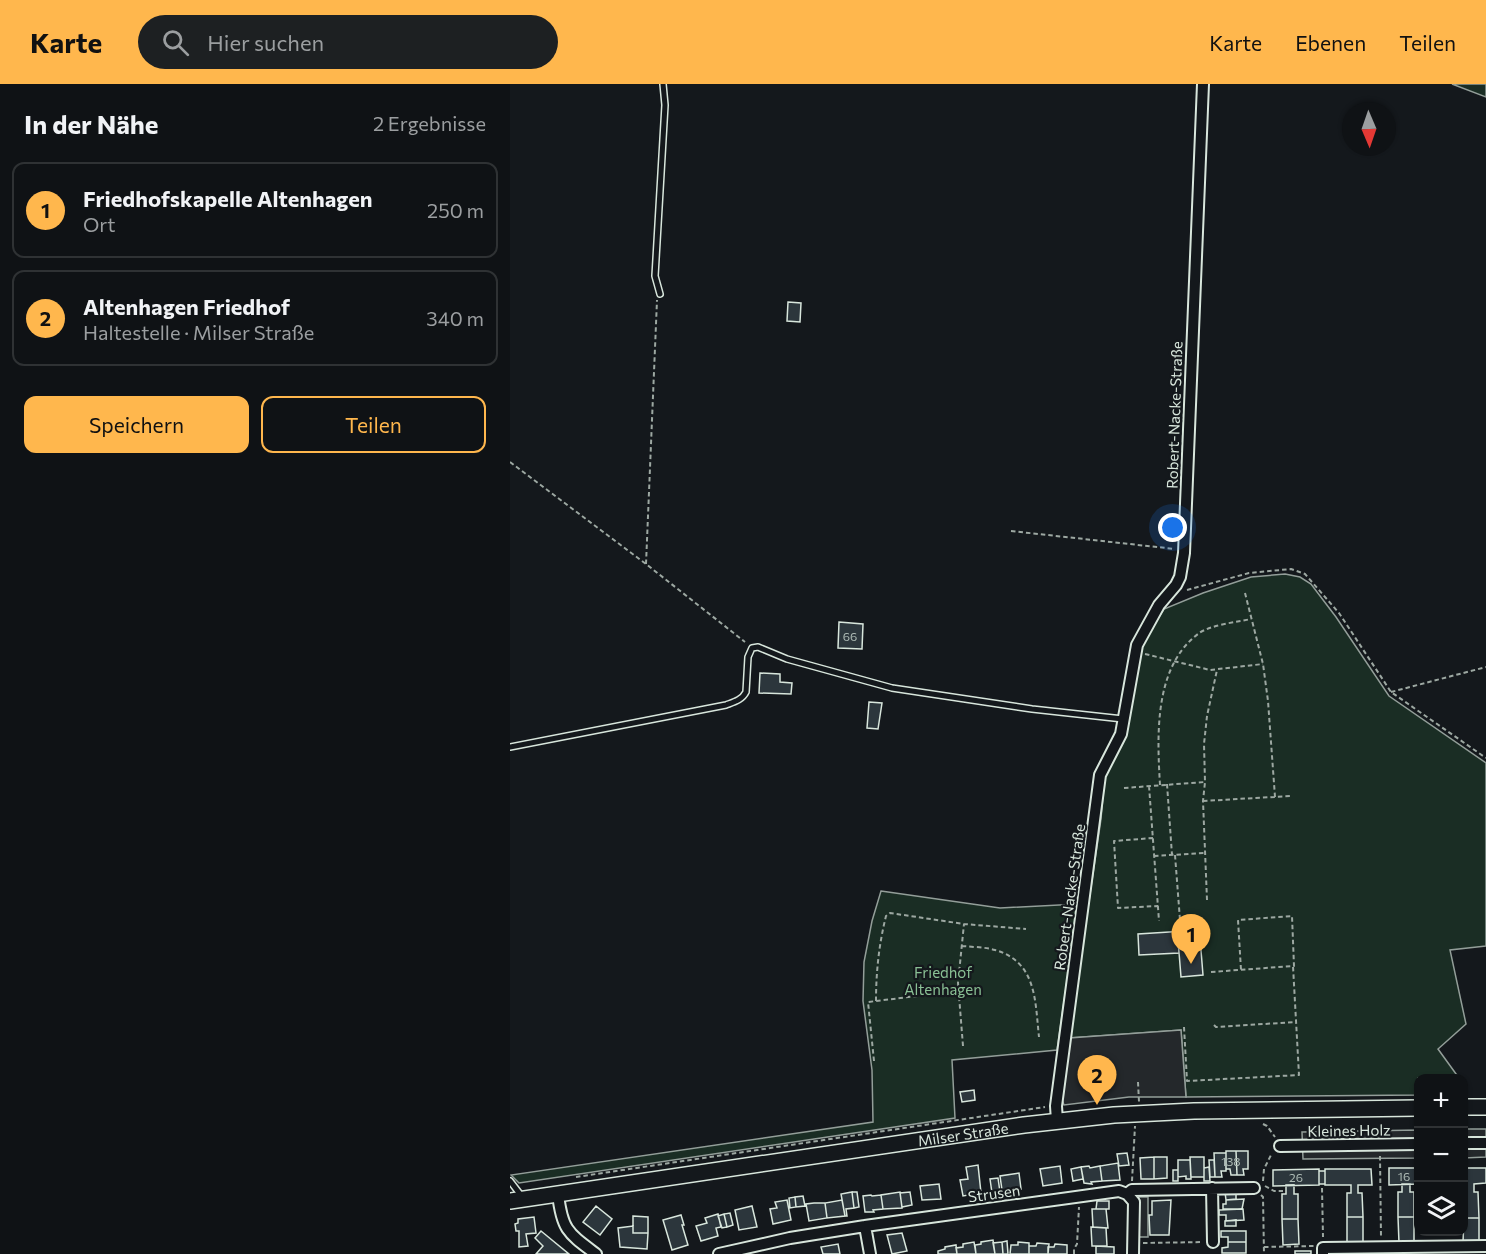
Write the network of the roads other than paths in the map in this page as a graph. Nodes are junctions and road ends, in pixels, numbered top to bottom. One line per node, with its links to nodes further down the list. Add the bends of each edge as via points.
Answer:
1 (663, 84): 3 (lane, via 655,276)
2 (1203, 84): 4 (street, Robert-Nacke-Straße, via 1184,550 1176,585 1140,637)
3 (660, 294)
4 (1124, 719): 5 (lane, via 892,688 787,659 758,646 752,648 748,657 746,692 736,701); 9 (street, Robert-Nacke-Straße, via 1118,744 1100,775)
5 (510, 747)
6 (1468, 1107): 7 (main road)
7 (1486, 1107)
8 (1414, 1108): 9 (main road, Milser Straße, via 1171,1112)
9 (1057, 1121): 18 (main road, Milser Straße)
10 (1468, 1143): 11 (street)
11 (1486, 1143)
12 (1414, 1144): 13 (street, Kleines Holz)
13 (1280, 1146)
14 (510, 1181): 19 (lane)
15 (1212, 1188): 16 (street, Strusen); 17 (street, Strusen); 21 (street)
16 (1254, 1188)
17 (1129, 1192): 20 (street, Strusen); 23 (street, via 1134,1202)
18 (558, 1194): 19 (main road, Milser Straße); 25 (street, via 566,1228)
19 (517, 1200)
20 (865, 1226): 26 (street, Strusen); 27 (street)
21 (1213, 1242)
22 (1486, 1246): 24 (street)
23 (1134, 1249)
24 (1323, 1251)
25 (596, 1254)
26 (719, 1254)
27 (870, 1254)

